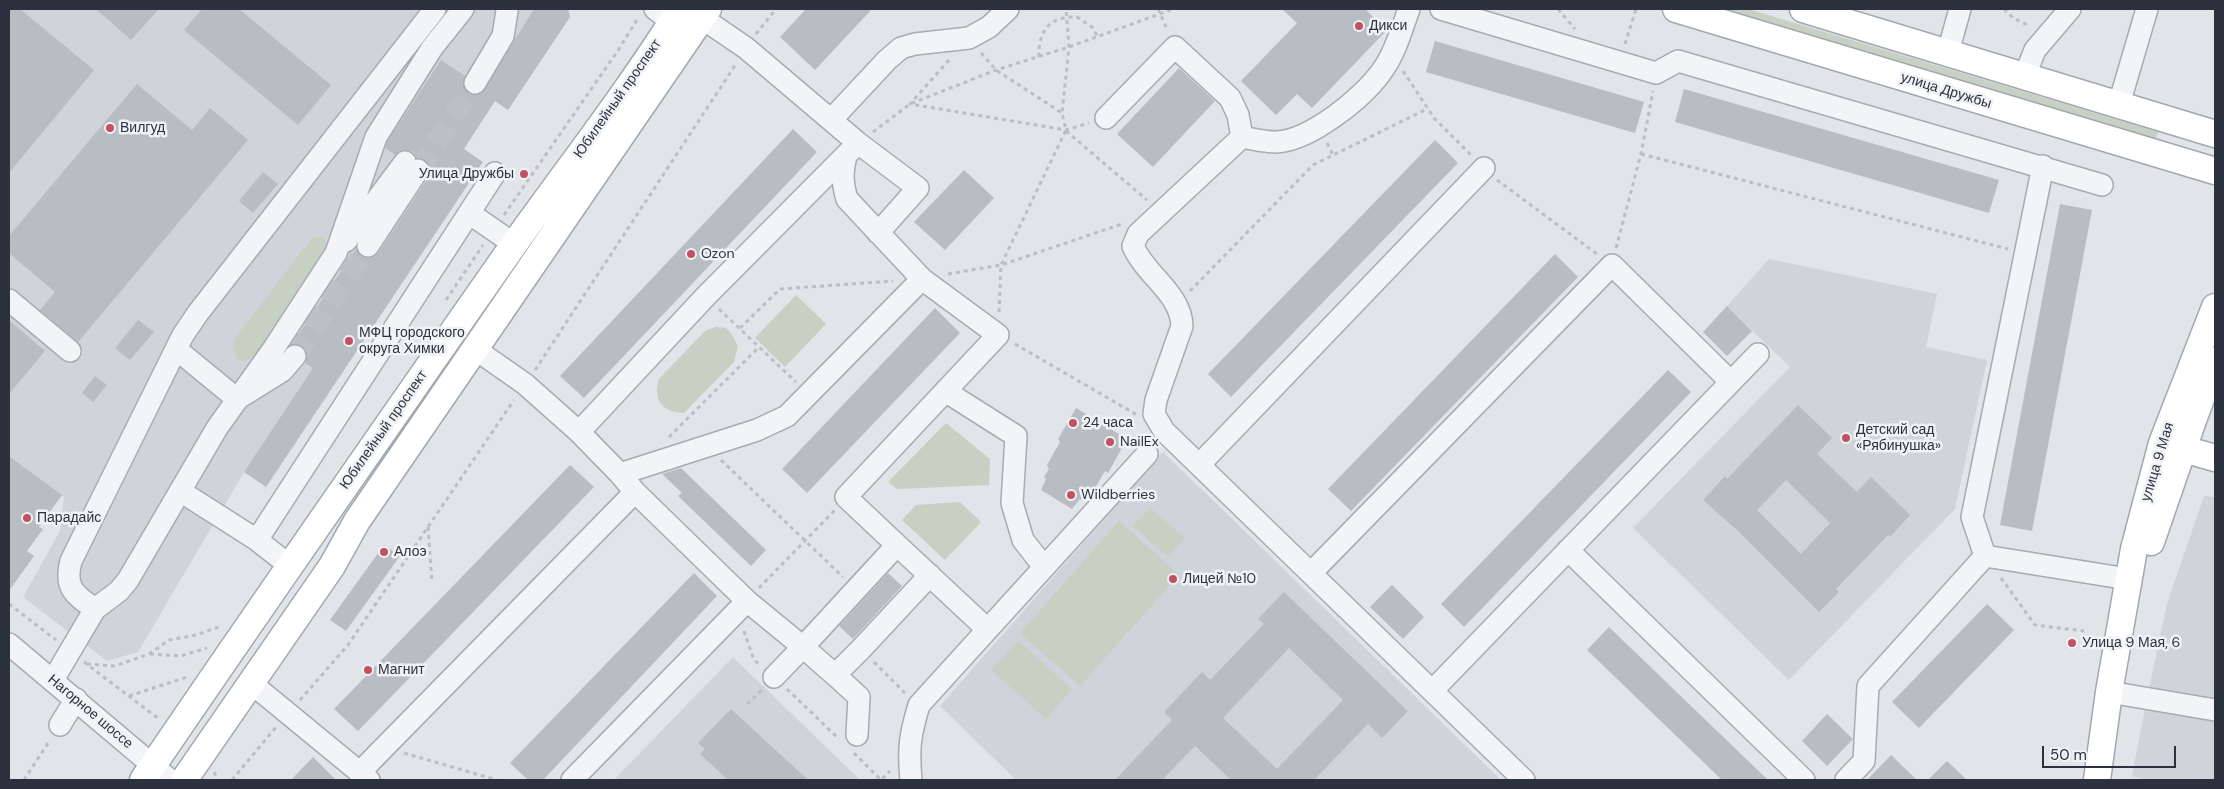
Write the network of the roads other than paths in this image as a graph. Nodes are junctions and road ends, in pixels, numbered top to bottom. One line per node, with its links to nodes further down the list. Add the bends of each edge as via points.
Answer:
1 (435, 9): 35 (street, via 198,313)
2 (463, 9): 31 (street, via 432,48 376,137)
3 (1008, 9): 18 (street, via 969,38 901,48)
4 (1409, 9): 20 (street, via 1384,69 1343,110 1297,138 1276,142)
5 (1440, 9): 22 (street, via 1656,73 1678,61)
6 (1676, 9): 24 (main road, улица Дружбы)
7 (1803, 9): 13 (main road)
8 (1960, 9): 13 (street)
9 (2070, 9): 14 (street, via 2035,50)
10 (2147, 9): 16 (street)
11 (507, 10): 15 (street)
12 (684, 13): 18 (street, via 746,48); 29 (main road, Юбилейный проспект); 36 (main road, Юбилейный проспект)
13 (1948, 52): 14 (main road)
14 (2025, 75): 16 (main road)
15 (469, 79)
16 (2119, 104): 19 (main road)
17 (1106, 118): 20 (street, via 1175,47 1230,98 1238,114)
18 (831, 120): 21 (street)
19 (2215, 134)
20 (1242, 138): 48 (street, via 1138,234 1133,246 1138,258 1177,303 1182,316 1182,326 1154,414 1164,431)
21 (852, 149): 28 (street, via 842,172 847,199); 28 (street, via 918,188); 44 (street, via 706,296)
22 (2043, 166): 26 (street); 55 (street, via 1972,517)
23 (1484, 168): 48 (street)
24 (2215, 172)
25 (495, 173): 27 (street)
26 (2102, 185)
27 (469, 213): 29 (street); 52 (street)
28 (878, 233): 32 (street)
29 (514, 244): 56 (main road, Юбилейный проспект)
30 (368, 246): 31 (street, via 412,166)
31 (336, 253): 43 (street)
32 (922, 279): 42 (street, via 998,334); 49 (street, via 787,416 758,430)
33 (9, 300): 37 (street)
34 (2215, 307): 45 (main road, улица 9 Мая)
35 (176, 349): 43 (street); 62 (street, via 70,561 67,575 70,587 79,599)
36 (475, 350): 44 (street, via 525,384); 70 (main road, Юбилейный проспект)
37 (70, 351)
38 (1758, 354): 41 (street)
39 (295, 356): 43 (street, via 282,371)
40 (2215, 361): 45 (main road, улица 9 Мая)
41 (1731, 382): 54 (street); 58 (street, via 1612,265)
42 (946, 391): 53 (street, via 846,498); 57 (street, via 1016,436 1012,503 1024,540)
43 (238, 399): 50 (street)
44 (579, 432): 49 (street)
45 (2173, 446): 47 (main road); 60 (main road, улица 9 Мая, via 2151,482); 63 (main road, улица 9 Мая)
46 (1147, 454): 57 (street)
47 (2215, 458)
48 (1200, 464): 58 (street)
49 (620, 474): 51 (street)
50 (180, 491): 52 (street); 62 (street, via 128,580)
51 (635, 492): 61 (street); 78 (street, via 384,747)
52 (257, 540): 56 (street)
53 (897, 545): 59 (street); 66 (street)
54 (1568, 550): 71 (street); 83 (street)
55 (1985, 556): 60 (street); 84 (street, via 1868,686 1864,761)
56 (290, 566): 77 (main road, Юбилейный проспект, via 174,734)
57 (1044, 567): 64 (street)
58 (1311, 573): 71 (street)
59 (930, 576): 64 (street); 67 (street)
60 (2128, 579): 63 (main road, улица 9 Мая)
61 (742, 606): 66 (street); 80 (street)
62 (95, 609): 69 (street, via 78,657)
63 (2123, 622): 72 (main road, улица 9 Мая)
64 (987, 629): 81 (street, via 919,705 908,752)
65 (9, 644): 69 (street, Нагорное шоссе)
66 (803, 646): 67 (street); 68 (street)
67 (835, 675): 76 (street, via 859,697)
68 (774, 676)
69 (53, 680): 73 (street, Нагорное шоссе)
70 (251, 683): 78 (street); 79 (main road, Юбилейный проспект)
71 (1432, 690): 82 (street)
72 (2109, 692): 74 (street); 85 (main road, улица 9 Мая)
73 (76, 699): 75 (street); 77 (street, Нагорное шоссе)
74 (2215, 710)
75 (60, 725)
76 (848, 741)
77 (155, 775)
78 (364, 776)
79 (184, 780)
80 (572, 780)
81 (911, 780)
82 (1524, 780)
83 (1804, 780)
84 (1846, 780)
85 (2097, 780)

